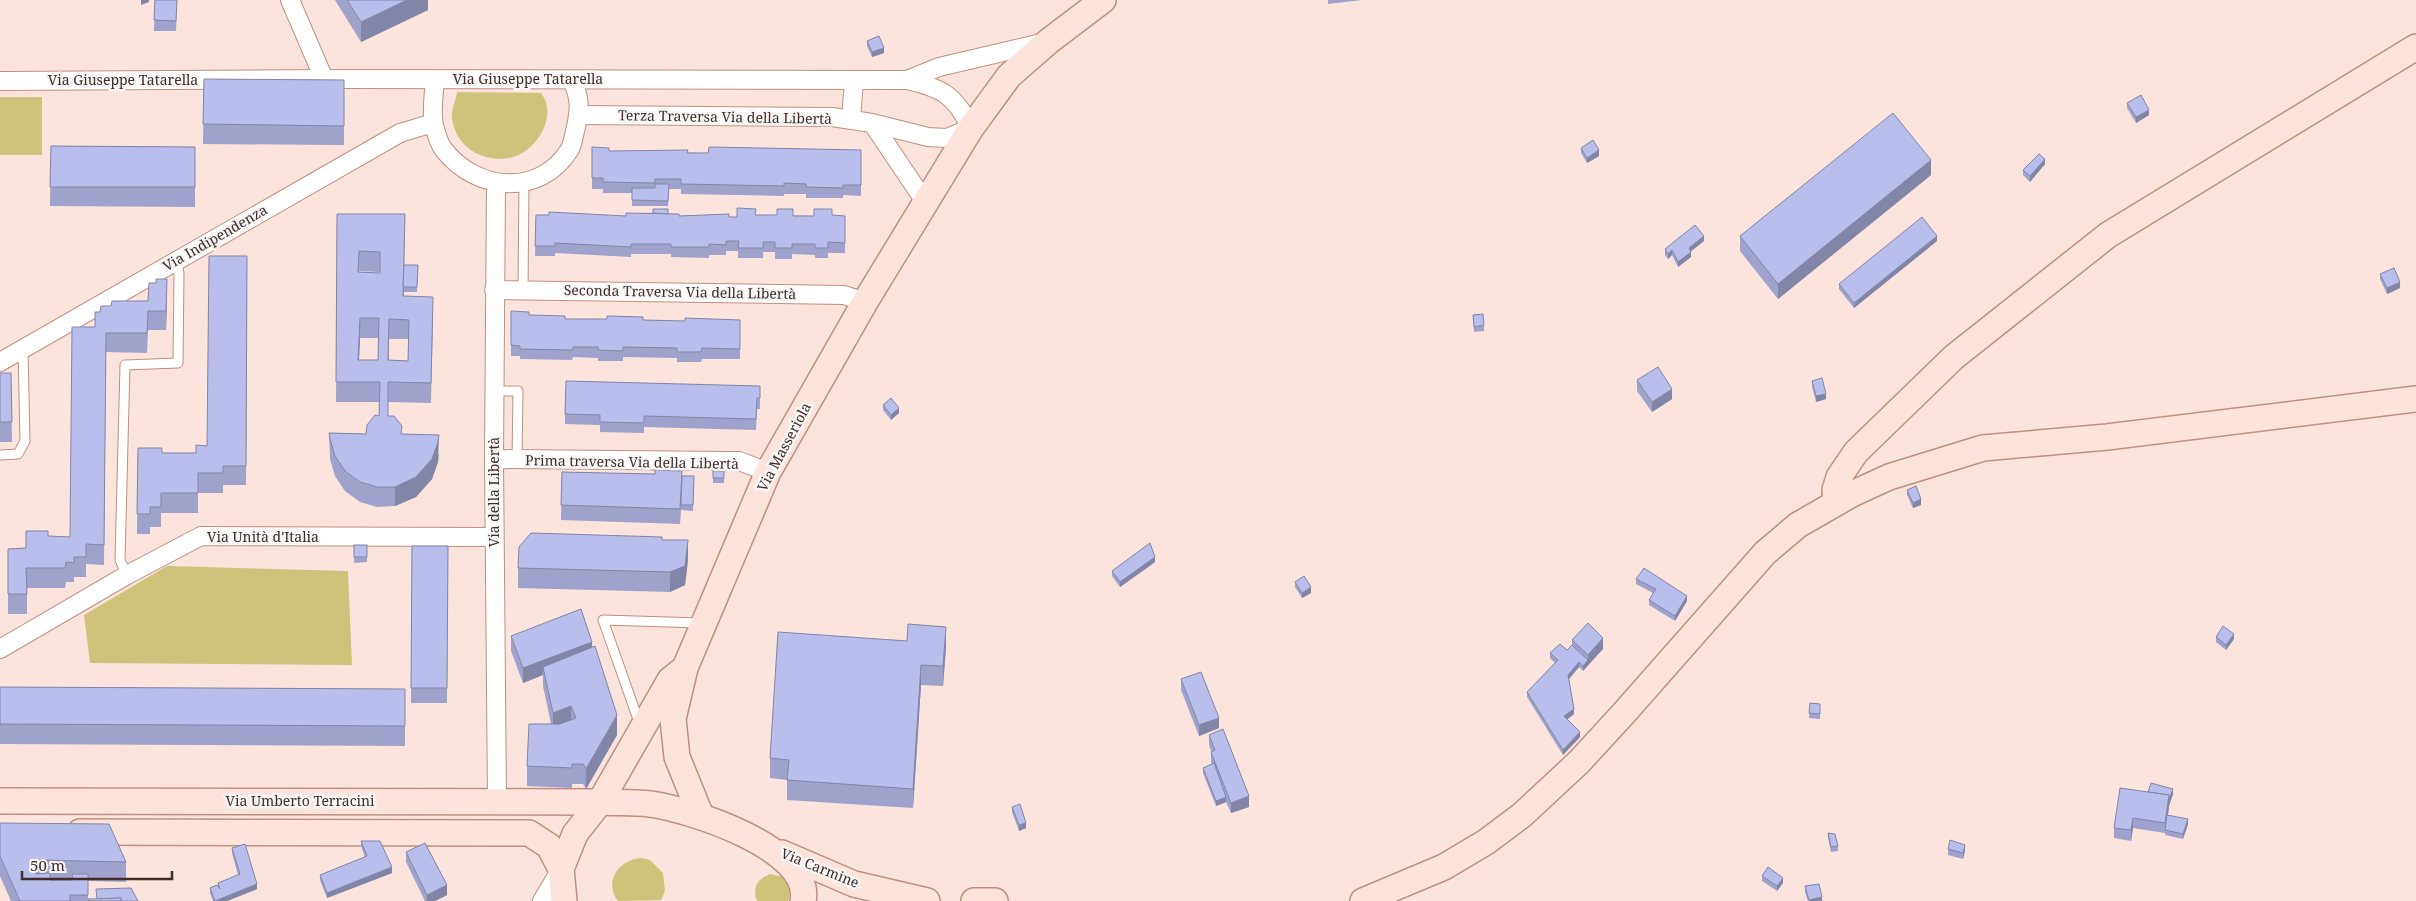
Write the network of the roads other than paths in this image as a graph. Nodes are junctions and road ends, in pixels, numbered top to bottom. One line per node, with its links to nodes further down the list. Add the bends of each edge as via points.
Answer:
1 (290, 0): 5 (street)
2 (1103, 0): 3 (street, Via Masseriola)
3 (1049, 41): 9 (street, Via Giuseppe Tatarella, via 939,67); 15 (street, Via Masseriola, via 1009,76)
4 (2416, 47): 31 (street, via 2108,235 1954,357 1863,445 1839,476)
5 (324, 79): 6 (street, Via Giuseppe Tatarella); 10 (street, Via Giuseppe Tatarella)
6 (435, 80): 7 (street, Via Giuseppe Tatarella); 13 (street)
7 (572, 80): 8 (street, Via Giuseppe Tatarella); 11 (street, via 579,96)
8 (854, 80): 9 (street, Via Giuseppe Tatarella); 12 (street)
9 (907, 80): 15 (street, via 931,86 950,96 963,111)
10 (0, 81)
11 (578, 115): 12 (street, Terza Traversa Via della Libertà); 16 (street, via 570,148 552,170)
12 (851, 119): 14 (street, Terza Traversa Via della Libertà)
13 (434, 123): 17 (street, via 442,149 466,172); 19 (street, Via Indipendenza, via 400,133)
14 (872, 123): 15 (street, Terza Traversa Via della Libertà, via 928,137 947,138); 18 (street)
15 (971, 128): 18 (street, Via Masseriola)
16 (524, 182): 17 (street); 21 (lane)
17 (496, 184): 20 (street, Via della Libertà)
18 (926, 203): 22 (street, Via Masseriola)
19 (176, 260): 23 (street, Via Indipendenza); 33 (lane, via 179,272 178,363 125,365 120,560)
20 (494, 290): 21 (street, Seconda Traversa Via della Libertà); 25 (street, Via della Libertà)
21 (523, 290): 22 (street, Seconda Traversa Via della Libertà, via 844,295)
22 (865, 302): 30 (street, Via Masseriola)
23 (23, 348): 24 (street, Via Indipendenza); 27 (lane, via 25,441 18,454)
24 (0, 362)
25 (494, 391): 28 (street, Via della Libertà); 29 (lane, via 518,391)
26 (2416, 399): 31 (street, via 2106,437 1983,448 1888,477)
27 (0, 455)
28 (494, 459): 29 (street, Prima traversa Via della Libertà); 32 (street, Via della Libertà)
29 (517, 460): 30 (street, Prima traversa Via della Libertà, via 740,461)
30 (768, 472): 34 (street, Via Masseriola)
31 (1836, 502): 51 (street, via 1798,525 1764,553 1579,762 1522,816 1444,867)
32 (494, 537): 33 (street, Via Unità d'Italia, via 201,536); 39 (street, Via della Libertà)
33 (127, 575): 35 (street, Via Unità d'Italia)
34 (705, 623): 36 (street, Via Masseriola); 37 (lane, via 603,620)
35 (0, 649)
36 (685, 668): 37 (street, Via Masseriola, via 670,680); 41 (street, via 673,720 677,757)
37 (641, 728): 40 (street, Via Masseriola)
38 (0, 801): 39 (street, Via Umberto Terracini)
39 (497, 801): 40 (street, Via Umberto Terracini)
40 (600, 802): 41 (street, Via Umberto Terracini, via 651,804); 44 (street, Via Masseriola, via 575,834)
41 (701, 816): 43 (street, Via Carmine)
42 (60, 832): 44 (street, via 529,833 549,846)
43 (773, 849): 47 (street, via 796,871 804,893); 48 (street, Via Carmine, via 854,884)
44 (561, 869): 45 (street, Via Masseriola); 46 (street)
45 (542, 901)
46 (564, 901)
47 (803, 901)
48 (927, 901)
49 (974, 901): 50 (street)
50 (995, 901)
51 (1363, 901)

